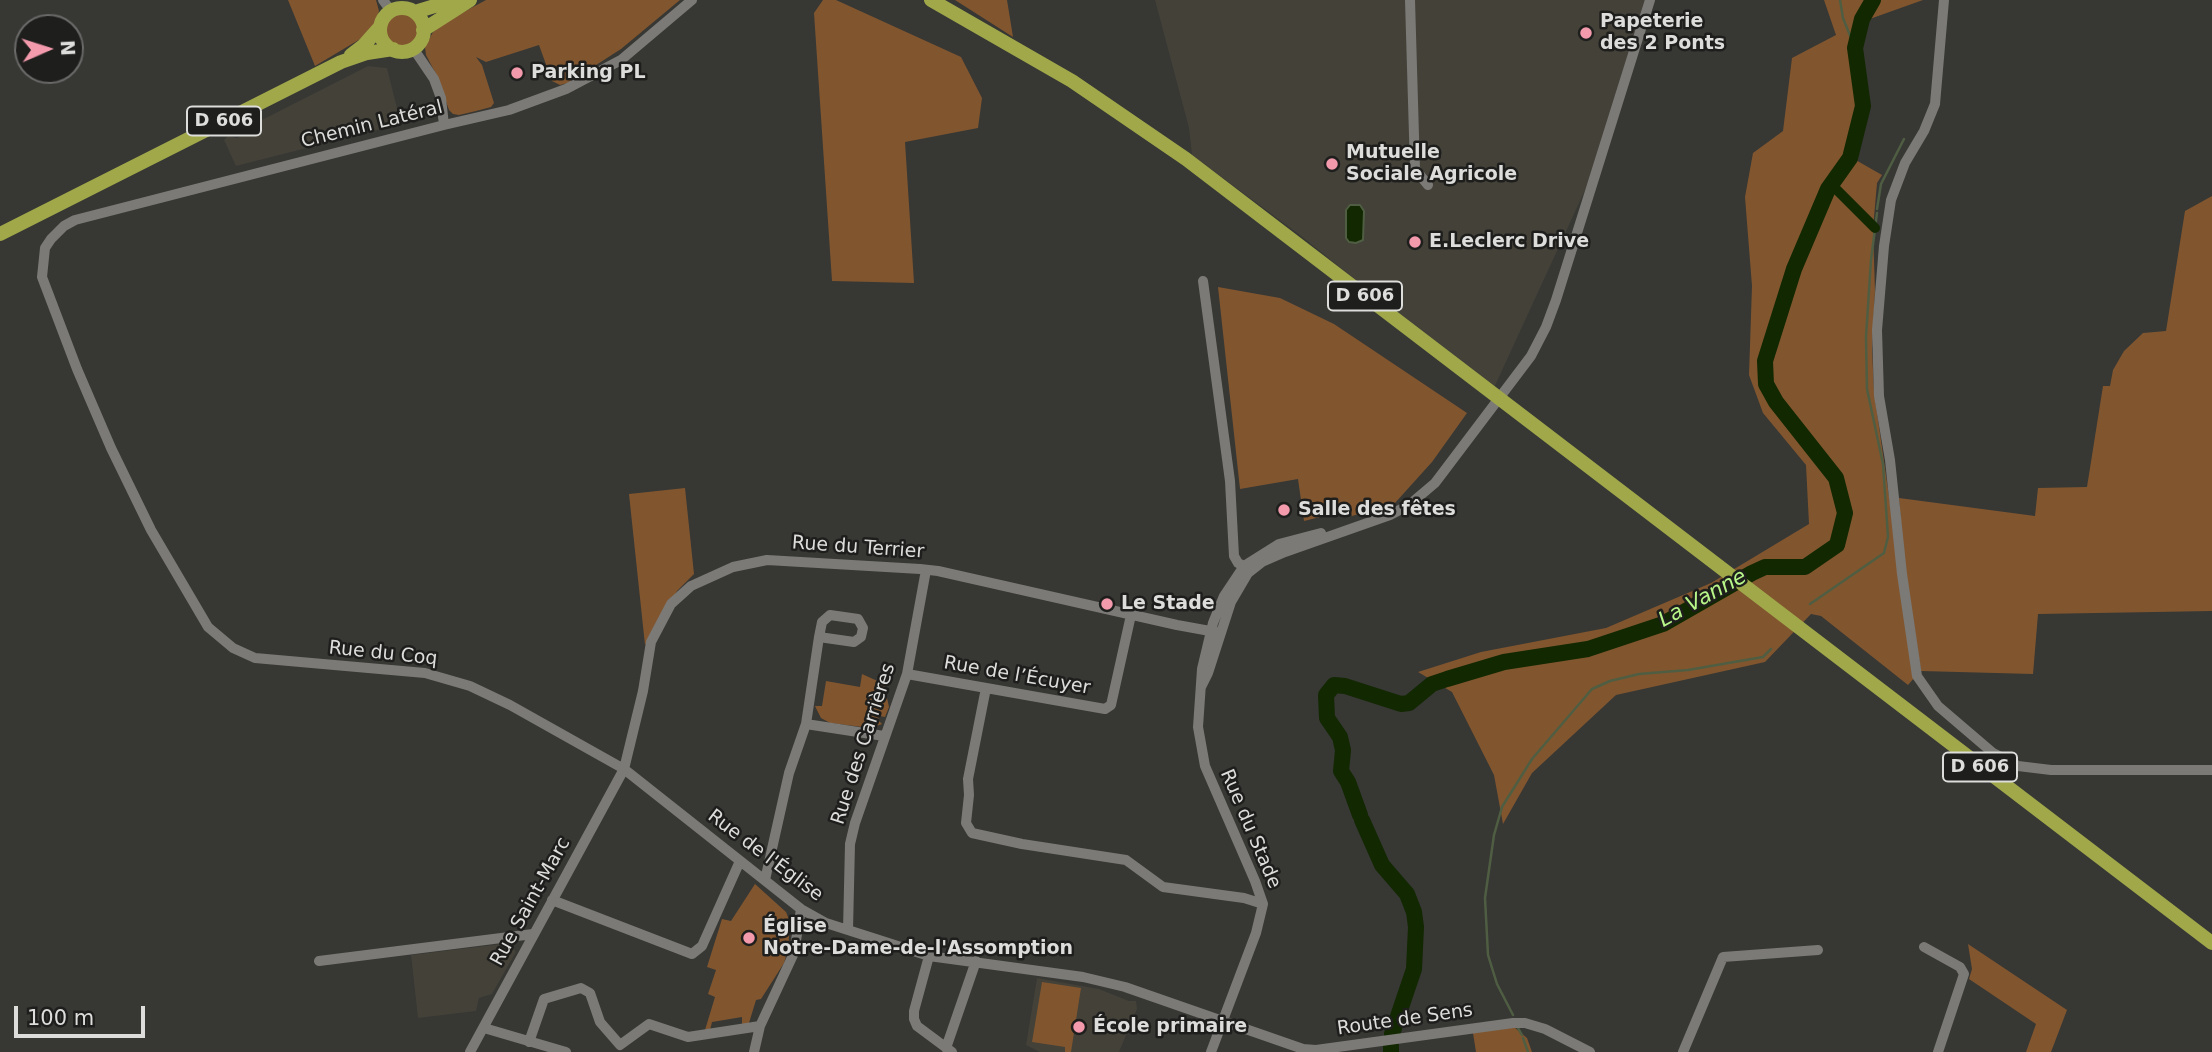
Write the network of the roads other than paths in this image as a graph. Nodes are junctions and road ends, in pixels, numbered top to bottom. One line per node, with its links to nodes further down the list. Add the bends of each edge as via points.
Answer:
1 (454, 0): 9 (main road)
2 (470, 0): 11 (main road)
3 (692, 0): 15 (street, Chemin Latéral, via 621,60 566,89 509,110)
4 (931, 0): 38 (main road, D 606, via 1072,81 1186,159)
5 (1410, 0): 16 (street, via 1415,169)
6 (1650, 0): 20 (street, Rue du Stade, via 1546,327 1531,356 1435,483 1409,505 1346,530 1279,544)
7 (1944, 0): 30 (street, via 1936,104 1891,201 1877,330 1879,396 1917,676 1938,706 2003,760 2018,766)
8 (387, 5): 9 (main road); 10 (main road)
9 (415, 12): 11 (main road)
10 (380, 27): 13 (main road, via 383,40); 14 (main road, D 606)
11 (423, 30): 12 (main road)
12 (413, 48): 13 (main road); 15 (street, via 433,79)
13 (393, 49): 14 (main road, D 606)
14 (341, 62): 17 (main road, D 606)
15 (444, 125): 24 (street, Chemin Latéral, via 75,220 45,248 42,277 110,448 197,612 220,639)
16 (1428, 185)
17 (0, 234)
18 (1203, 281): 20 (street, via 1230,481 1234,556)
19 (926, 570): 21 (street, Rue du Terrier); 25 (street, Rue des Carrières); 29 (street, Rue du Terrier, via 767,560 733,567 691,586 671,604 651,642)
20 (1246, 570): 22 (street, Rue du Stade, via 1224,596)
21 (1130, 615): 22 (street, Rue du Terrier); 26 (street, Rue de l’Écuyer, via 1108,708)
22 (1216, 631): 34 (street, Rue du Stade, via 1202,669 1198,727 1205,766)
23 (820, 637): 27 (street)
24 (243, 653): 29 (street, Rue du Coq, via 255,658 425,673 470,686)
25 (907, 674): 26 (street, Rue de l’Écuyer); 28 (street, Rue des Carrières)
26 (986, 688): 34 (street, via 968,779 966,822 972,833 1126,860 1163,887)
27 (806, 724): 28 (street); 32 (street, via 789,773)
28 (884, 736): 36 (street, Rue des Carrières, via 850,844)
29 (624, 769): 31 (street, Rue de l'Église); 33 (street, Rue Saint-Marc)
30 (2212, 770)
31 (740, 861): 32 (street, Rue de l'Église); 33 (street, via 702,946 692,954)
32 (765, 880): 35 (street, Rue de l'Église)
33 (552, 900): 37 (street, Rue Saint-Marc)
34 (1263, 904): 44 (street, Rue du Stade)
35 (801, 909): 36 (street, Rue de l'Église); 45 (street, via 794,953)
36 (848, 930): 41 (street, Rue de l'Église)
37 (533, 934): 42 (street); 46 (street, Rue Saint-Marc)
38 (2212, 943)
39 (1924, 947): 57 (street, via 1964,974)
40 (1818, 950): 56 (street, via 1723,957)
41 (929, 956): 43 (street, Rue de l'Église); 50 (street, via 914,1019)
42 (319, 961)
43 (976, 961): 44 (street, Rue de l'Église, via 1125,987); 50 (street)
44 (1223, 1022): 49 (street, Route de Sens); 54 (street, Rue du Stade)
45 (760, 1026): 48 (street, via 688,1037 649,1024); 53 (street)
46 (484, 1028): 47 (street); 51 (street, Rue Saint-Marc)
47 (529, 1042): 48 (street, via 544,999 580,988 590,993 600,1022); 52 (street)
48 (619, 1049)
49 (1291, 1049): 55 (street, Route de Sens, via 1316,1050 1519,1023 1545,1029)
50 (949, 1050)
51 (470, 1052)
52 (566, 1052)
53 (754, 1052)
54 (1212, 1052)
55 (1590, 1052)
56 (1683, 1052)
57 (1938, 1052)

